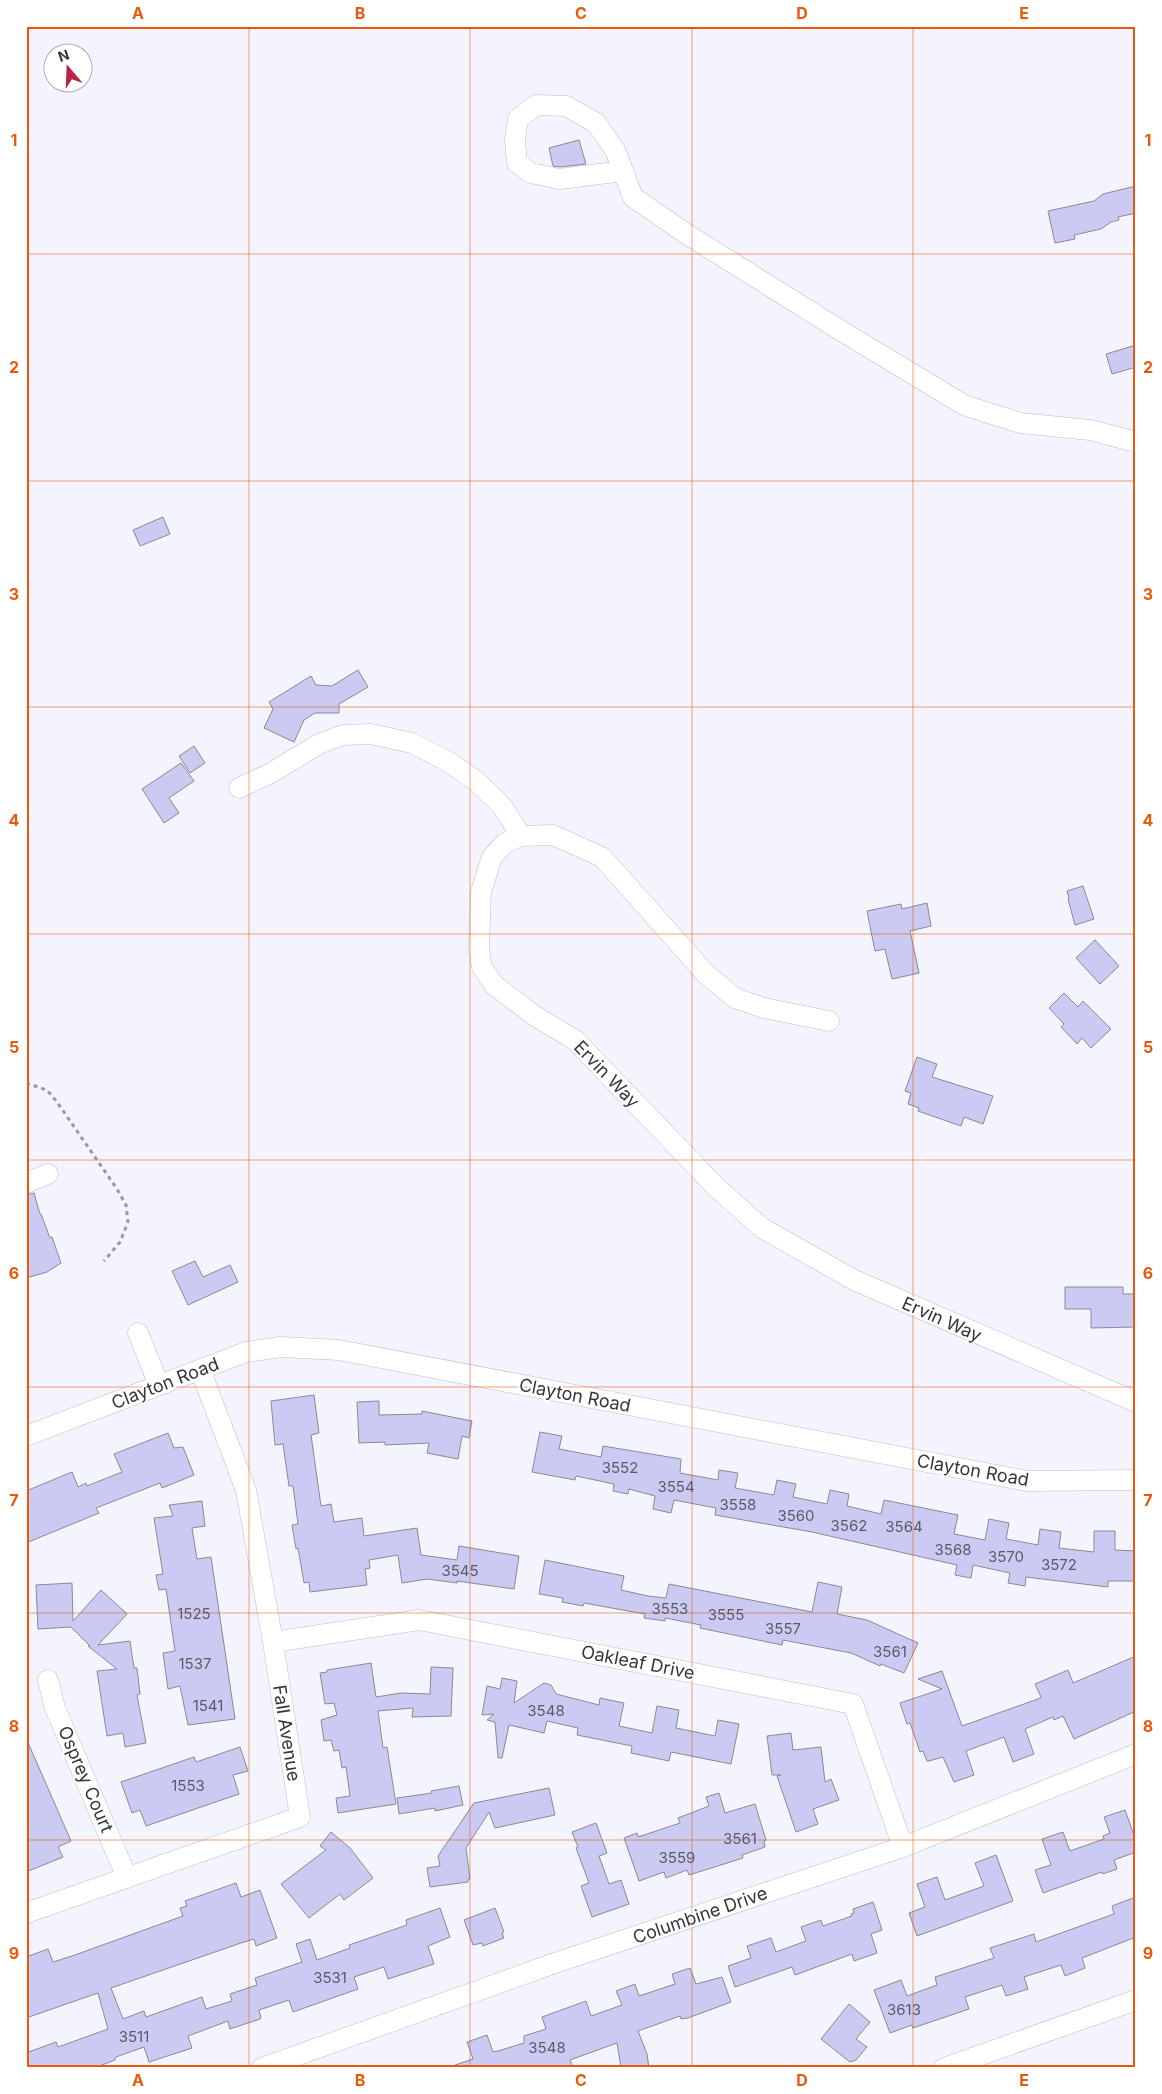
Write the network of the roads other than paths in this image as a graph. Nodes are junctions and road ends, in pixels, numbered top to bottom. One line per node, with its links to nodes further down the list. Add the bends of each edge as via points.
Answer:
1 (623, 171): 1 (street, via 614,150 596,124 566,106 536,105 518,119 515,140 517,163 531,173 559,179); 2 (street, via 633,197 685,233 964,404 1020,423 1090,430)
2 (1136, 442)
3 (239, 788): 4 (street, via 318,744 344,734 371,734 412,743 449,762 502,806)
4 (521, 836): 5 (street, via 553,835 602,857 706,974 735,998 764,1008); 11 (street, Ervin Way, via 506,843 492,858 481,892 479,949 482,967 494,985 575,1040 716,1187 762,1228 854,1280)
5 (829, 1021)
6 (48, 1174): 7 (street)
7 (26, 1183)
8 (138, 1333): 10 (street)
9 (200, 1369): 10 (street, Clayton Road); 13 (street, Clayton Road, via 246,1352 281,1347 339,1350 1027,1481); 14 (street, Fall Avenue, via 246,1490)
10 (159, 1385): 12 (street, Clayton Road)
11 (1136, 1402)
12 (26, 1436)
13 (1136, 1480)
14 (273, 1642): 17 (street, Oakleaf Drive, via 419,1620 854,1704); 18 (street, Fall Avenue, via 300,1817)
15 (48, 1680): 18 (street, Osprey Court, via 55,1708)
16 (1136, 1754): 17 (street, Columbine Drive)
17 (903, 1847): 21 (street, Columbine Drive, via 565,1960)
18 (127, 1878): 19 (street, Fall Avenue)
19 (26, 1913)
20 (1136, 2000): 22 (street)
21 (262, 2068)
22 (944, 2068)

